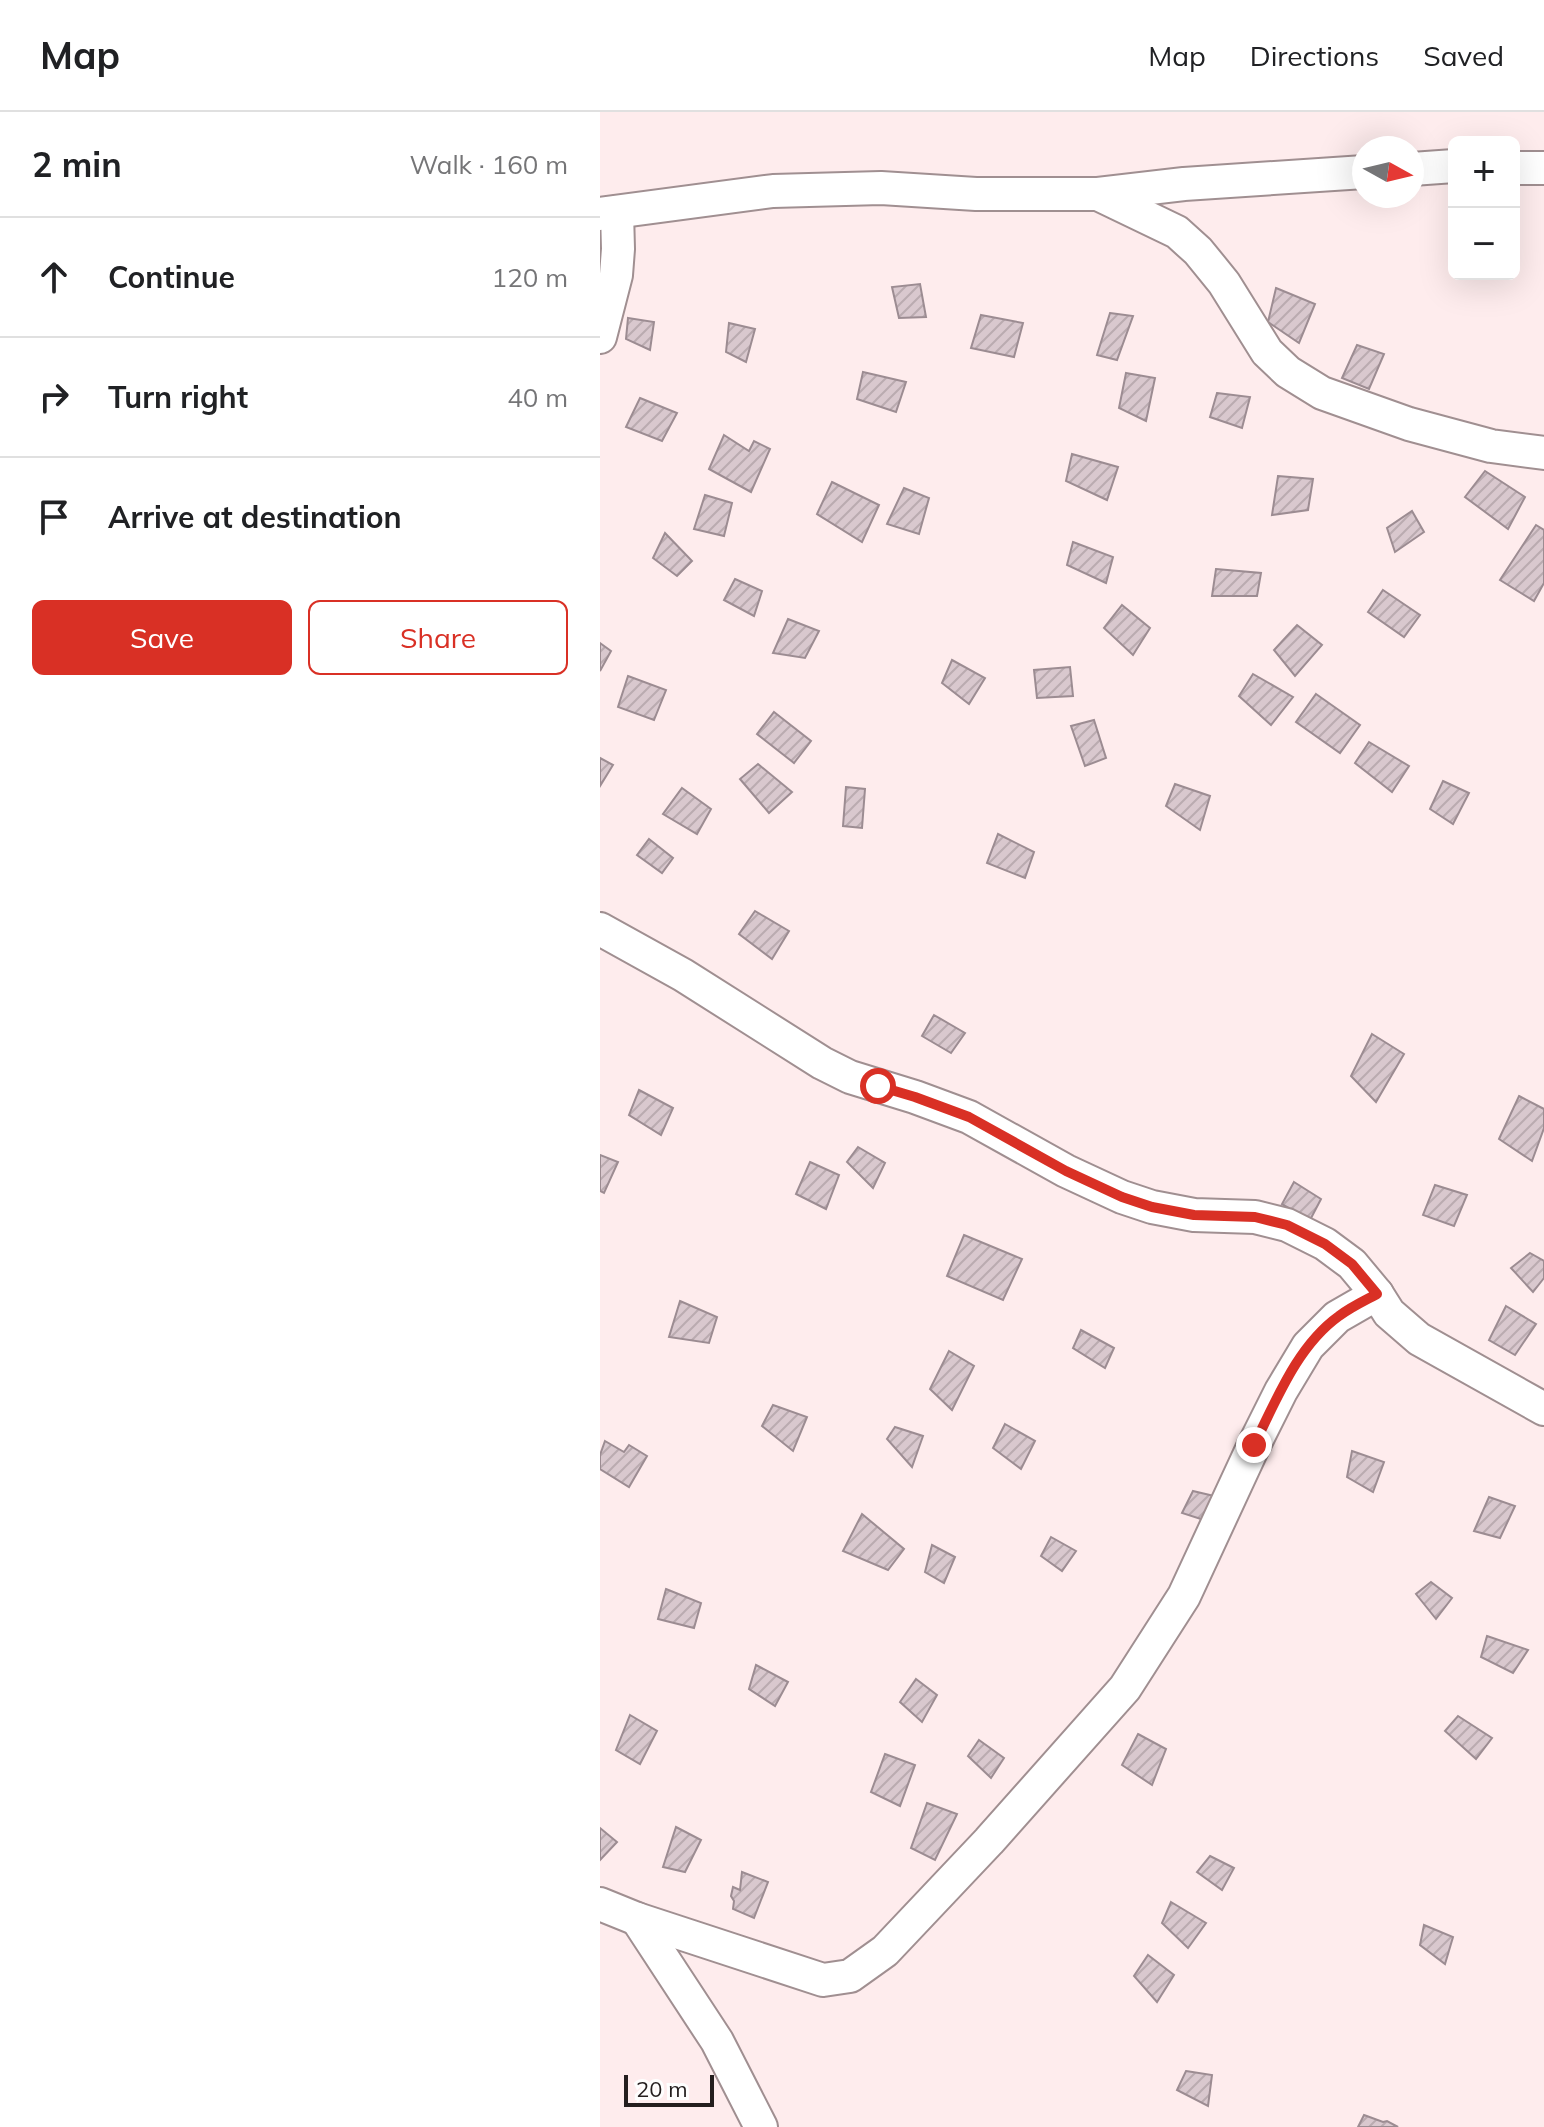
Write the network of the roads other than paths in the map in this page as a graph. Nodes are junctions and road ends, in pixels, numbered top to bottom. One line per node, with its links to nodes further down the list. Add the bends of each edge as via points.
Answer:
1 (1448, 166): 2 (street)
2 (1424, 168)
3 (1520, 168): 4 (street)
4 (1544, 168)
5 (1352, 173): 6 (street)
6 (1098, 194): 7 (street, via 773,191); 9 (street, via 1177,232 1224,283 1267,352 1322,393 1464,439)
7 (608, 213): 8 (street, via 618,249)
8 (600, 337)
9 (1544, 453)
10 (600, 929): 11 (street, via 850,1077 969,1117 1122,1197 1194,1215 1255,1217 1287,1225 1352,1264)
11 (1377, 1294): 12 (street, via 1389,1313 1419,1339); 14 (street, via 1337,1317 1308,1346 1254,1445 1184,1596 1125,1688 885,1951 850,1976 823,1980)
12 (1544, 1409)
13 (600, 1904): 14 (street)
14 (637, 1919): 15 (street, via 717,2041)
15 (761, 2127)

